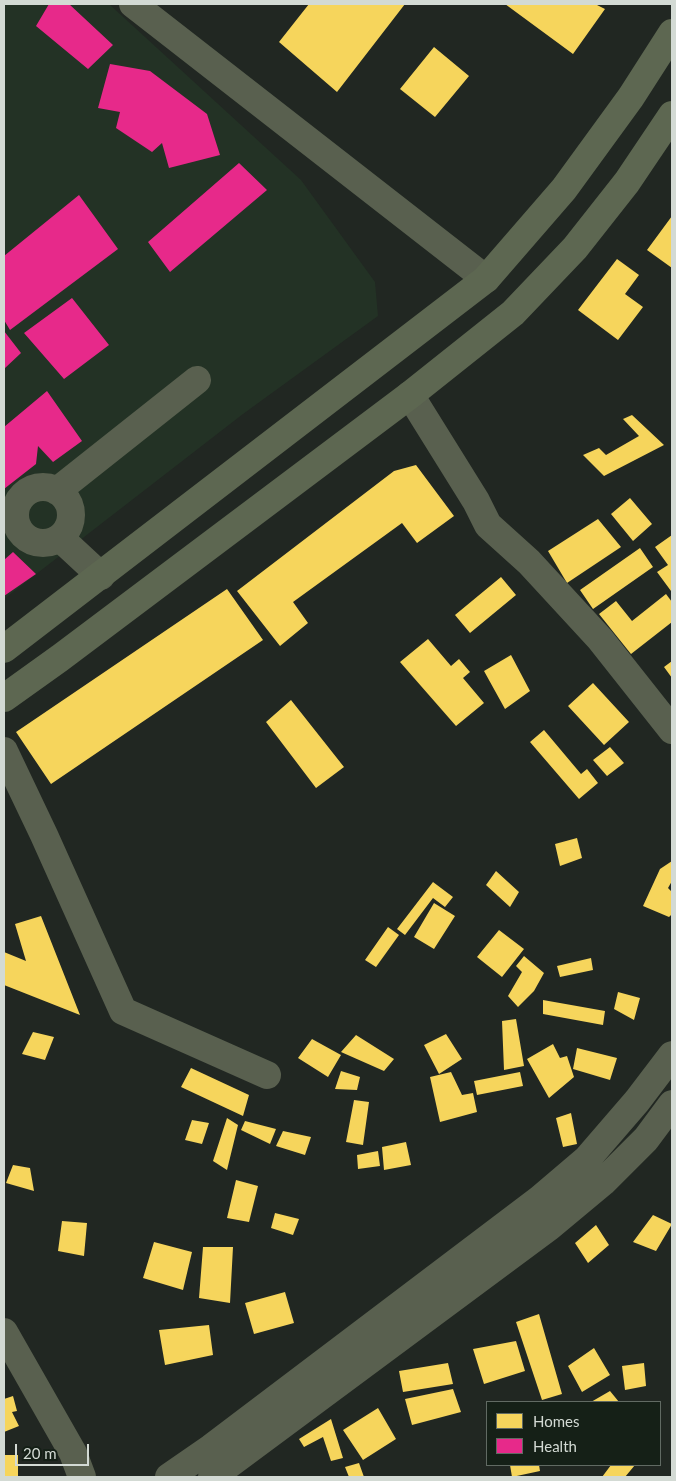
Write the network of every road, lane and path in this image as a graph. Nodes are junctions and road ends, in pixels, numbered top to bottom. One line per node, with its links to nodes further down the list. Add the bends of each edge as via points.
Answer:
1 (133, 4): 4 (street)
2 (672, 33): 4 (highway, via 564,189)
3 (672, 114): 6 (highway, via 627,182 575,248 513,313)
4 (486, 279): 9 (highway)
5 (197, 380): 7 (street)
6 (410, 395): 11 (highway); 12 (street, via 488,525 529,562 600,639)
7 (57, 491): 8 (street, via 71,508 71,520); 8 (street, via 47,487 26,492 18,500 14,521 27,540 38,544)
8 (60, 538): 9 (street)
9 (101, 576): 10 (highway)
10 (4, 649)
11 (4, 698)
12 (672, 730)
13 (4, 750): 15 (street, via 124,1011)
14 (672, 1055): 19 (street, via 587,1159 540,1199)
15 (267, 1075)
16 (672, 1104): 20 (street, via 646,1139 603,1182 549,1227)
17 (4, 1332): 18 (street, via 74,1452)
18 (82, 1477)
19 (169, 1477)
20 (212, 1477)

